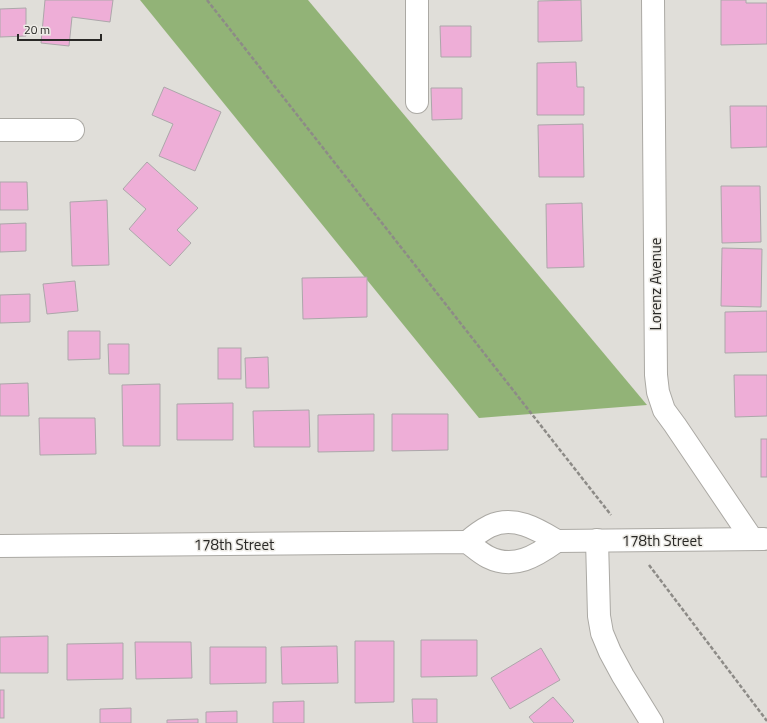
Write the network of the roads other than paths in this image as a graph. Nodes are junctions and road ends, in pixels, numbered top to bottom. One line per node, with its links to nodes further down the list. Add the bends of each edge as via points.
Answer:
1 (417, 0): 3 (street)
2 (653, 0): 7 (street, Lorenz Avenue, via 658,392 664,410)
3 (417, 102)
4 (0, 130): 5 (street)
5 (73, 130)
6 (597, 540): 7 (street, 178th Street); 8 (street, 178th Street); 11 (street, via 599,616 602,633 623,676)
7 (760, 540)
8 (557, 541): 9 (street, via 527,525 509,522 491,525); 9 (street, via 531,557 511,562 501,562 488,557)
9 (467, 542): 10 (street, 178th Street)
10 (0, 546)
11 (652, 723)

